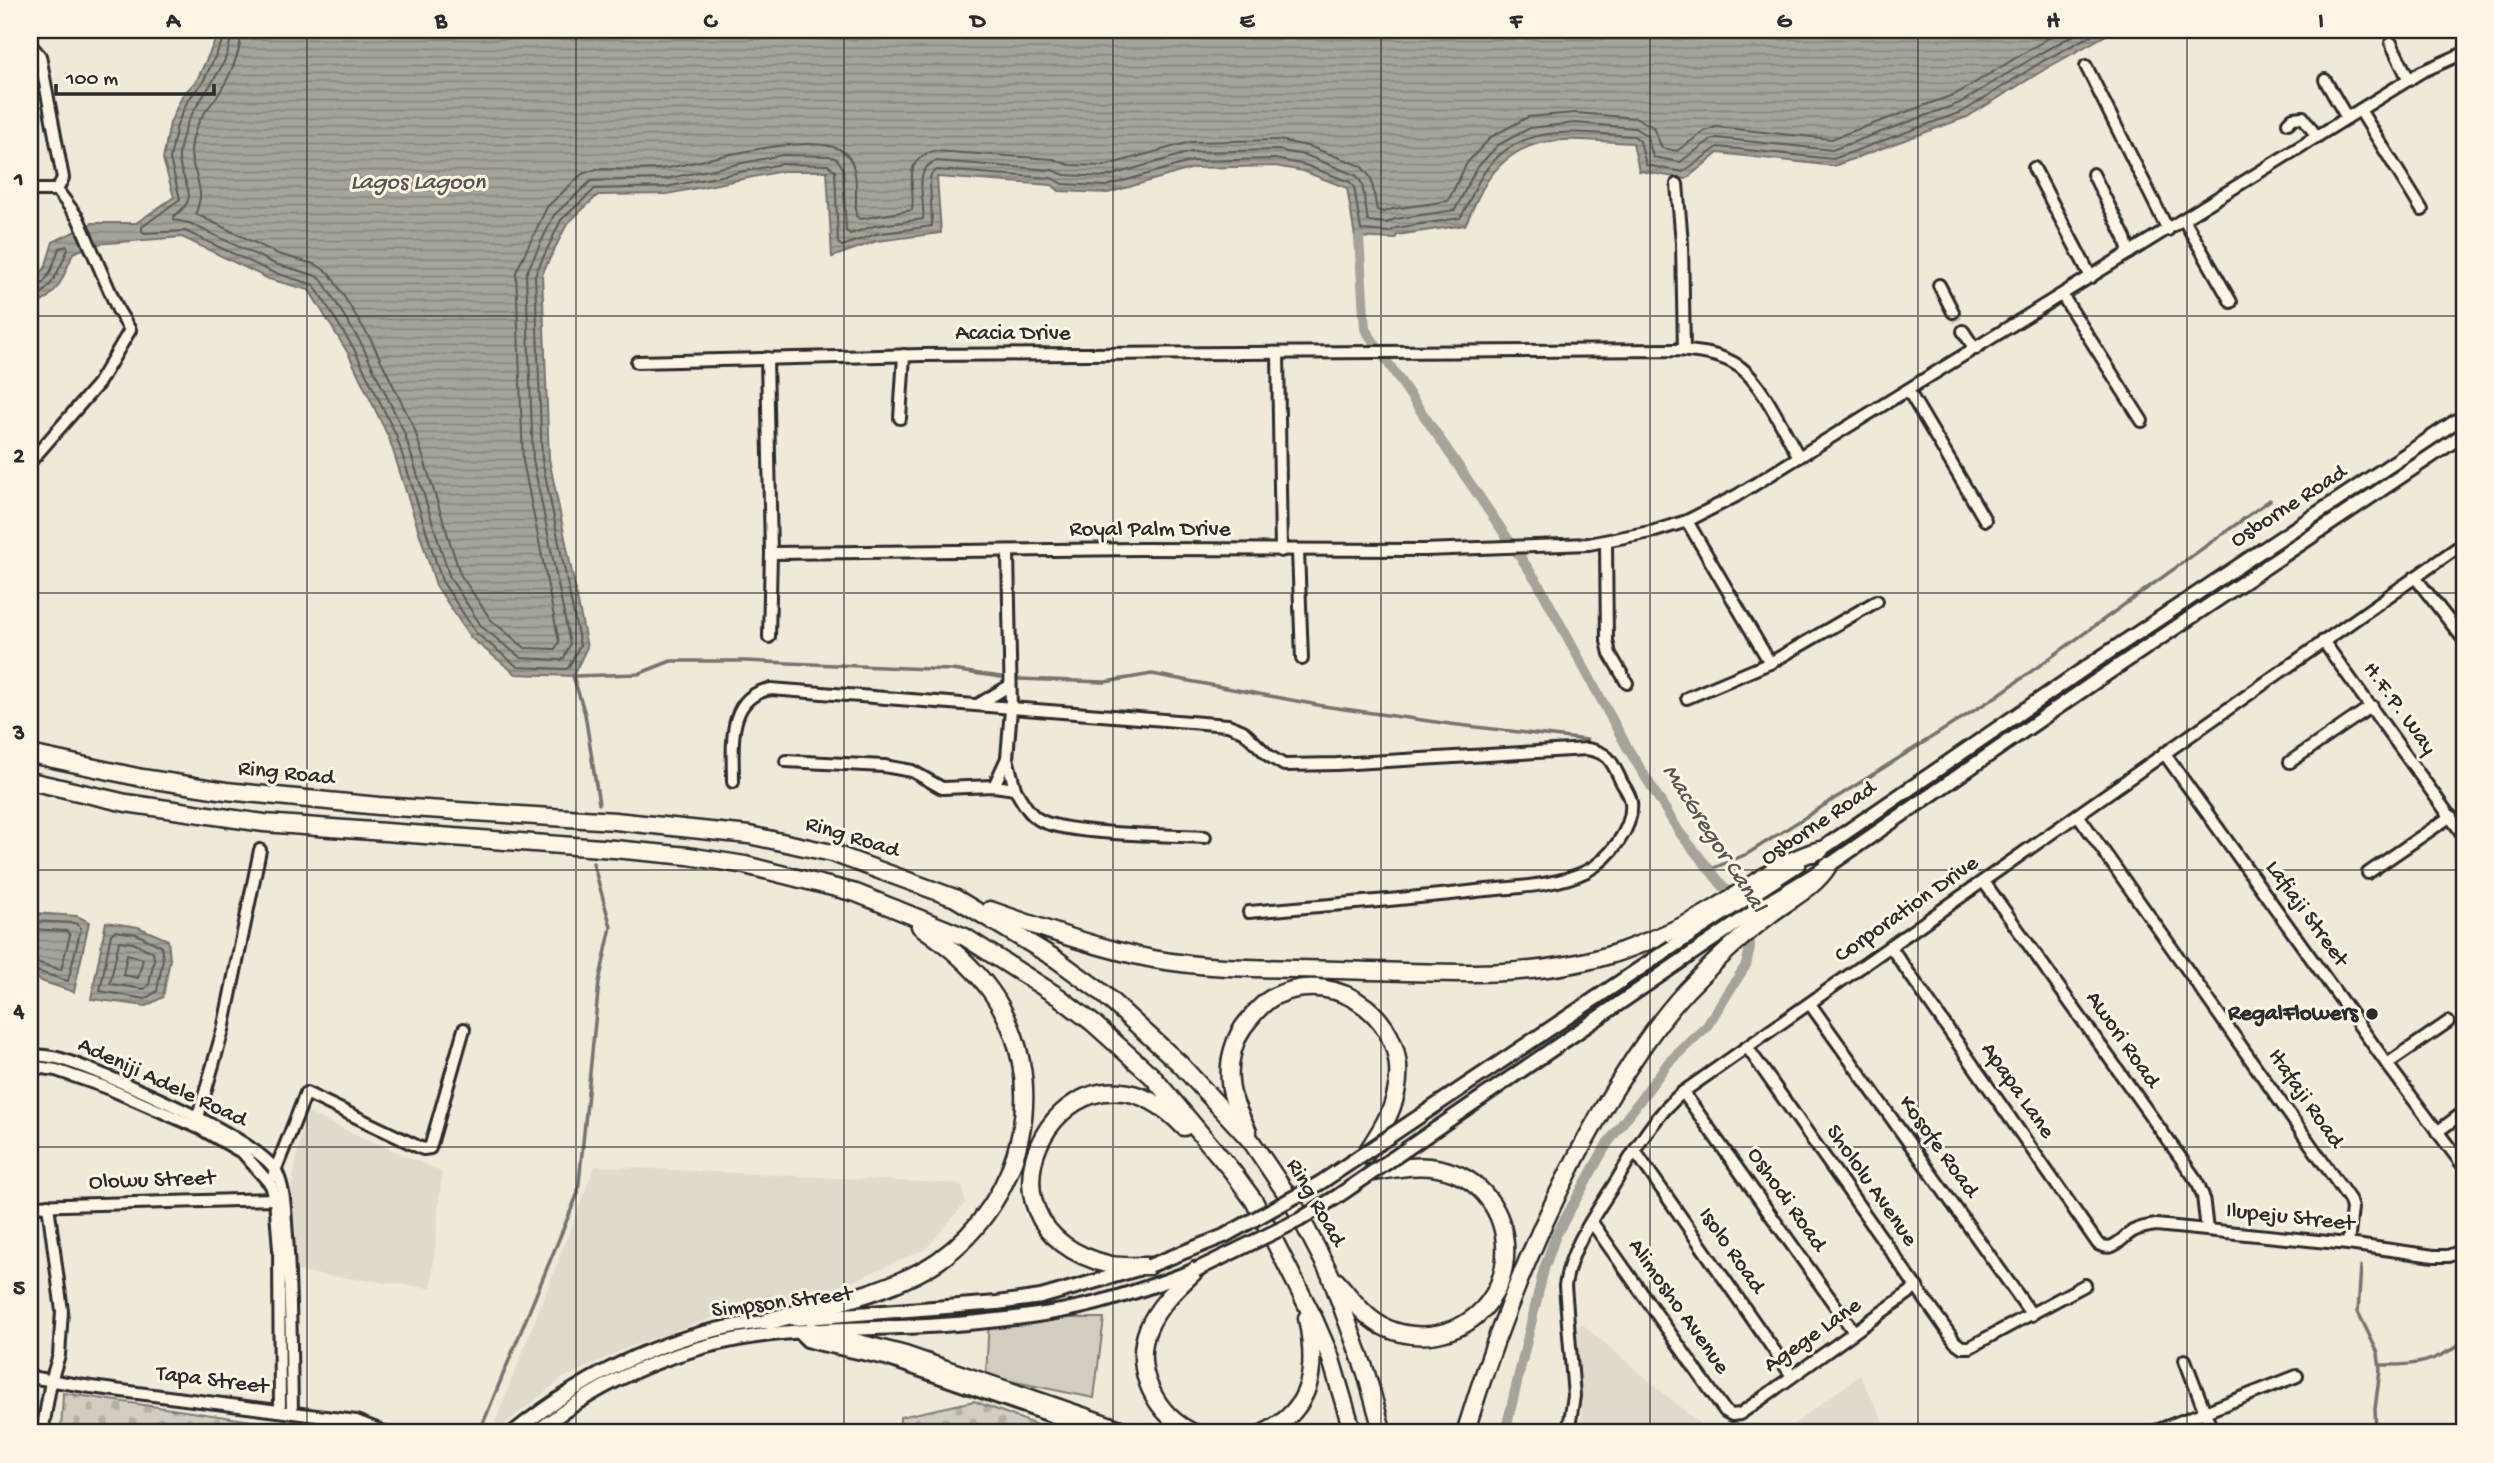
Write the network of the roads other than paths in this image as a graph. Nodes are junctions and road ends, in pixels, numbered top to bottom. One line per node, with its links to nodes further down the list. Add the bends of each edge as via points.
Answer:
1 (2391, 43): 6 (street)
2 (30, 44): 14 (street, via 40,56 61,164 63,178)
3 (2464, 53): 6 (street, Royal Palm Drive)
4 (2086, 66): 18 (street)
5 (2325, 80): 8 (street)
6 (2409, 80): 7 (street, Royal Palm Drive)
7 (2360, 110): 8 (street, Royal Palm Drive); 16 (street)
8 (2347, 118): 10 (street, Royal Palm Drive)
9 (2288, 123): 10 (street, via 2303,117)
10 (2317, 137): 17 (street, Royal Palm Drive)
11 (2034, 168): 20 (street)
12 (2093, 174): 19 (street)
13 (1677, 184): 27 (street)
14 (57, 190): 15 (street); 38 (street, via 81,223 130,330 98,384)
15 (30, 192)
16 (2422, 210)
17 (2184, 220): 18 (street, Royal Palm Drive); 23 (street)
18 (2168, 230): 19 (street, Royal Palm Drive)
19 (2129, 253): 20 (street, Royal Palm Drive)
20 (2091, 277): 22 (street, Royal Palm Drive)
21 (1939, 285): 24 (street)
22 (2062, 295): 26 (street, Royal Palm Drive); 35 (street)
23 (2231, 302)
24 (1953, 312)
25 (1963, 331): 26 (street)
26 (1975, 349): 32 (street, Royal Palm Drive)
27 (1684, 350): 28 (street, Acacia Drive); 37 (street, Acacia Drive, via 1714,355 1741,368 1756,383)
28 (1278, 353): 29 (street, Acacia Drive); 43 (street)
29 (904, 355): 30 (street, Acacia Drive); 34 (street)
30 (767, 358): 31 (street, Acacia Drive); 45 (street)
31 (637, 362)
32 (1908, 390): 37 (street, Royal Palm Drive); 39 (street)
33 (2464, 416): 74 (main road, Osborne Road)
34 (900, 418)
35 (2142, 421)
36 (2464, 435): 75 (main road, Osborne Road)
37 (1799, 457): 40 (street, Royal Palm Drive)
38 (30, 462)
39 (1985, 520)
40 (1687, 521): 41 (street, Royal Palm Drive); 53 (street)
41 (1606, 542): 44 (street, Royal Palm Drive); 54 (street, via 1607,641)
42 (2464, 543): 47 (street, Corporation Drive)
43 (1281, 551): 44 (street, Royal Palm Drive); 46 (street, Royal Palm Drive)
44 (1298, 551): 52 (street)
45 (771, 552): 46 (street, Royal Palm Drive); 49 (street)
46 (1008, 552): 55 (street)
47 (2415, 577): 50 (street); 51 (street, Corporation Drive)
48 (1877, 601): 53 (street)
49 (769, 637)
50 (2464, 640)
51 (2323, 641): 58 (street, H.F.P. Way); 60 (street, Corporation Drive)
52 (1302, 659)
53 (1770, 663): 56 (street)
54 (1627, 684)
55 (1009, 686): 57 (street); 59 (street)
56 (1686, 698)
57 (979, 704): 59 (street); 66 (street, via 757,691 741,706 733,735)
58 (2372, 706): 64 (street); 70 (street, H.F.P. Way)
59 (1011, 709): 62 (street); 80 (street, via 1228,724 1244,731 1284,765 1602,751 1631,799 1629,822 1604,859 1564,879)
60 (2164, 753): 69 (street, Corporation Drive); 89 (street, Lafiaji Street)
61 (30, 754): 78 (highway, Ring Road, via 226,791 721,831 794,844 875,867)
62 (1007, 758): 67 (street); 68 (street)
63 (786, 761): 67 (street, via 884,766 912,771 942,788)
64 (2290, 762)
65 (30, 781): 79 (highway, via 126,803 264,823 614,849 745,865 820,882)
66 (733, 782)
67 (994, 786): 68 (street)
68 (1015, 789): 72 (street, via 1035,818 1050,825)
69 (2078, 816): 77 (street, Corporation Drive); 108 (street, Itafaji Road, via 2349,1199)
70 (2451, 816): 71 (street, H.F.P. Way); 76 (street)
71 (2464, 836)
72 (1205, 837)
73 (260, 850): 93 (street, via 223,1030)
74 (1820, 850): 81 (highway, via 1798,856)
75 (1828, 866): 82 (highway, via 1820,879 1770,907)
76 (2368, 873)
77 (1984, 882): 83 (street, Corporation Drive); 107 (street, Awori Road, via 2197,1181)
78 (955, 898): 81 (highway, via 1082,942 1167,961 1220,967 1457,972 1537,969 1619,952); 95 (highway, Ring Road, via 1100,991 1180,1064)
79 (892, 906): 96 (highway, via 965,937 1059,997 1152,1076); 118 (highway, via 960,955 1006,1016 1023,1069 1024,1122 1015,1158 984,1216 939,1260 914,1276)
80 (1249, 912)
81 (1713, 915): 98 (main road, bridge)
82 (1729, 938): 101 (main road, bridge, via 1684,959); 140 (highway, via 1664,1017 1577,1154 1513,1296)
83 (1891, 946): 84 (street, Corporation Drive); 109 (street, Apapa Lane, via 2098,1244)
84 (1810, 1004): 87 (street, Corporation Drive); 117 (street, Kosofe Road)
85 (2448, 1022): 89 (street)
86 (464, 1029): 100 (street, via 430,1148 306,1093)
87 (1746, 1047): 91 (street, Corporation Drive); 115 (street, Shololu Avenue)
88 (30, 1055): 93 (street, Adeniji Adele Road, via 94,1071)
89 (2387, 1064): 94 (street, Lafiaji Street)
90 (30, 1066): 102 (street, Adeniji Adele Road, via 105,1087 201,1129 243,1153)
91 (1683, 1092): 97 (street, Corporation Drive, via 1657,1117); 120 (street, Oshodi Road)
92 (2464, 1112): 94 (street)
93 (198, 1117): 100 (street, Adeniji Adele Road, via 246,1144)
94 (2437, 1132): 99 (street, Lafiaji Street)
95 (1251, 1141): 98 (highway, bridge, via 1230,1081 1237,1039 1274,997 1295,990 1333,991 1381,1020 1397,1056 1396,1092 1383,1127); 113 (highway, Ring Road, via 1294,1205)
96 (1212, 1147): 111 (highway, via 1150,1100 1129,1093 1087,1097 1046,1128 1033,1159 1032,1190 1040,1217 1076,1253 1114,1266); 116 (highway, via 1254,1201)
97 (1635, 1151): 106 (street, Corporation Drive); 122 (street, Isolo Road)
98 (1365, 1155): 111 (main road, bridge, via 1251,1222)
99 (2464, 1167)
100 (275, 1170): 102 (street); 128 (street, via 283,1190 285,1218)
101 (1373, 1172): 112 (main road, bridge, via 1300,1220); 113 (highway, via 1438,1168 1475,1185 1488,1198 1503,1229 1507,1249 1504,1273 1483,1310 1448,1332 1423,1337 1385,1327 1360,1309)
102 (271, 1185): 103 (street, Adeniji Adele Road)
103 (275, 1199): 104 (street, Olowu Street); 126 (street, Adeniji Adele Road)
104 (48, 1205): 105 (street, Olowu Street); 125 (street, via 62,1311)
105 (30, 1206)
106 (1591, 1221): 129 (street, Alimosho Avenue); 141 (street, Corporation Drive, via 1573,1253 1565,1286 1574,1396)
107 (2207, 1230): 108 (street, Ilupeju Street); 109 (street, Ilupeju Street, via 2143,1227)
108 (2348, 1244): 110 (street, Ilupeju Street, via 2434,1256)
109 (2117, 1245)
110 (2464, 1250)
111 (1149, 1266): 118 (main road, Simpson Street, via 1041,1297)
112 (1196, 1270): 119 (main road, via 1097,1303 1049,1313 954,1324); 136 (highway, via 1154,1317 1145,1336 1143,1357 1149,1389 1161,1407 1172,1421)
113 (1330, 1274): 139 (highway, Ring Road)
114 (2085, 1285): 117 (street)
115 (1917, 1287): 117 (street, Shololu Avenue, via 1962,1347); 120 (street, Agege Lane)
116 (1303, 1299): 137 (highway, via 1313,1371 1301,1402); 138 (highway, via 1330,1356)
117 (2032, 1315)
118 (769, 1321): 132 (main road, Simpson Street, via 730,1326 640,1354 580,1384)
119 (805, 1332): 133 (main road, via 742,1338 641,1367 598,1388); 134 (street, via 807,1341 886,1359); 135 (highway, via 905,1355)
120 (1854, 1332): 122 (street, Agege Lane)
121 (2185, 1360): 127 (street)
122 (1792, 1376): 129 (street, Agege Lane, via 1740,1414)
123 (2297, 1376): 127 (street)
124 (30, 1377): 125 (street, Tapa Street)
125 (51, 1381): 126 (street, Tapa Street); 130 (street)
126 (280, 1411): 128 (street, Tapa Street)
127 (2204, 1411): 142 (street); 143 (street)
128 (292, 1412): 131 (street, Tapa Street, via 356,1421)
129 (1732, 1415)
130 (42, 1433)
131 (387, 1433)
132 (513, 1433)
133 (535, 1433)
134 (1100, 1433)
135 (1132, 1433)
136 (1194, 1433)
137 (1264, 1433)
138 (1353, 1433)
139 (1383, 1433)
140 (1465, 1433)
141 (1568, 1433)
142 (2151, 1433)
143 (2213, 1433)

